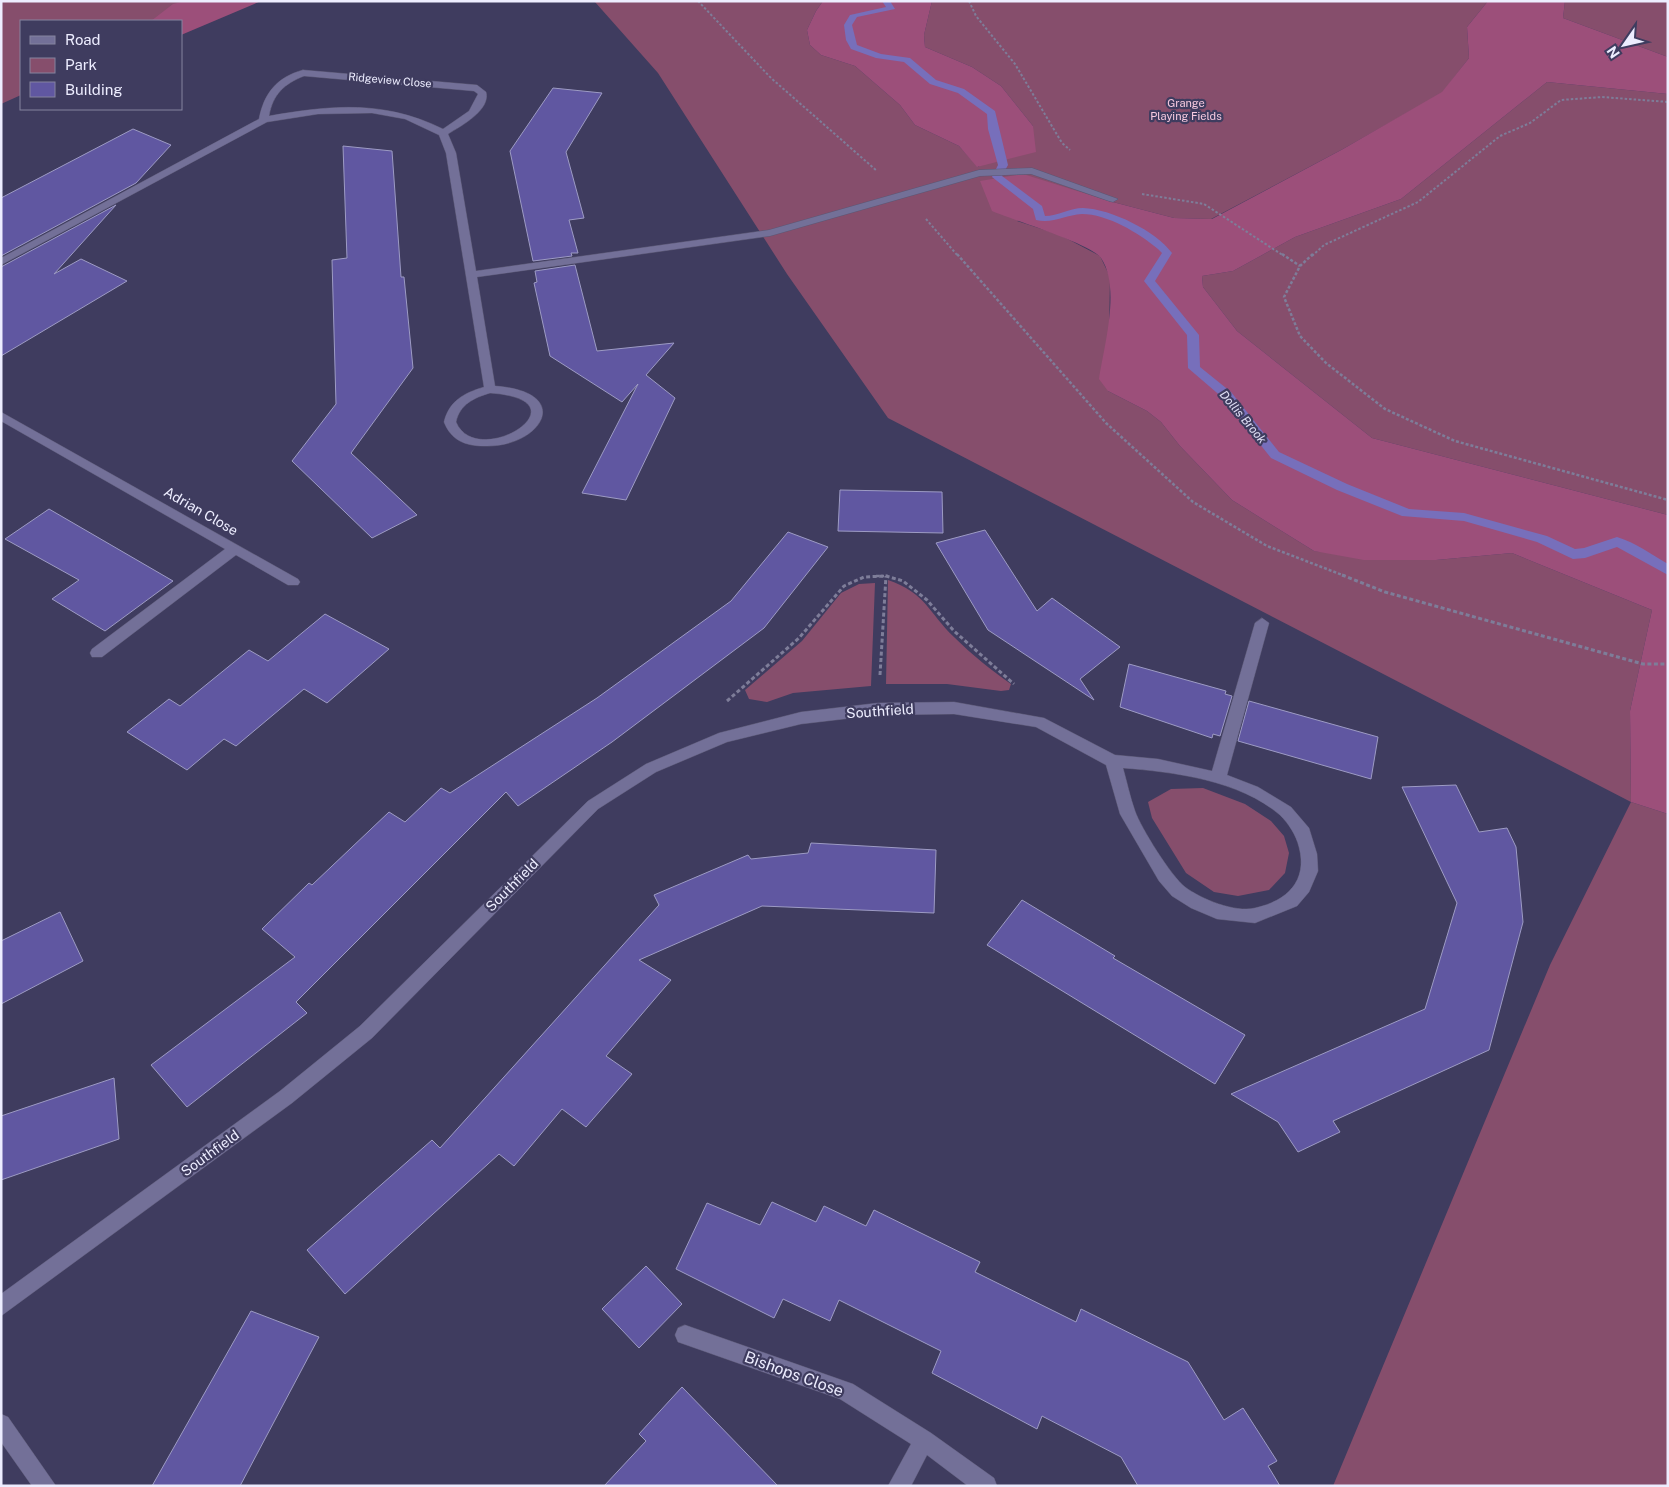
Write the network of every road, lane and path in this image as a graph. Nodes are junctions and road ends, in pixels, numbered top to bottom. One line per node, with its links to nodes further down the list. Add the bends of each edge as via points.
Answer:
1 (698, 1): 8 (path, via 771,78)
2 (969, 1): 6 (path, via 976,16 1015,64 1062,144)
3 (1668, 102): 11 (path, via 1602,97 1561,100 1530,123 1500,136 1418,202 1324,246)
4 (264, 120): 5 (street, via 336,109 376,110 409,117); 5 (street, Ridgeview Close, via 267,100 279,85 303,72 477,88 483,94 481,104 471,117); 10 (street)
5 (443, 133): 12 (street, via 451,153)
6 (1076, 155)
7 (1138, 193): 11 (path, via 1204,204)
8 (906, 196): 9 (street, via 978,173 1032,171); 12 (street, via 770,233); 21 (path, via 1106,423 1193,502 1267,546 1386,592 1643,664)
9 (1113, 199)
10 (1, 262)
11 (1300, 266): 15 (path, via 1284,297 1300,336 1326,363 1385,408 1455,441)
12 (471, 275): 13 (street)
13 (490, 389): 13 (street, via 465,398 456,405 450,422 460,437 483,444 498,443 514,439 535,423 538,413 529,396 505,389)
14 (1, 416): 16 (street, Adrian Close)
15 (1668, 500)
16 (236, 550): 18 (street); 20 (street, Adrian Close)
17 (886, 576): 22 (path); 23 (path, via 903,581 927,600 990,666 1031,697); 24 (path, via 864,577 844,586 799,638 728,698)
18 (293, 582)
19 (1262, 623): 26 (street)
20 (98, 653)
21 (1668, 664)
22 (878, 709): 23 (street, Southfield, via 954,708); 24 (street, Southfield, via 800,718)
23 (1039, 722): 25 (street, Southfield)
24 (724, 737): 27 (street, Southfield, via 651,768 593,805 366,1032 286,1097)
25 (1113, 760): 26 (street, Southfield, via 1158,765); 26 (street, Southfield, via 1128,814 1165,876 1178,891 1216,912 1255,916 1273,911 1291,901 1303,887 1310,871 1310,854 1303,833 1285,811 1253,791)
26 (1218, 778)
27 (1, 1306)
28 (685, 1335): 30 (street, Bishops Close, via 846,1391)
29 (1, 1424): 31 (street)
30 (924, 1440): 32 (street); 33 (street, Bishops Close)
31 (45, 1486)
32 (899, 1486)
33 (986, 1486)

